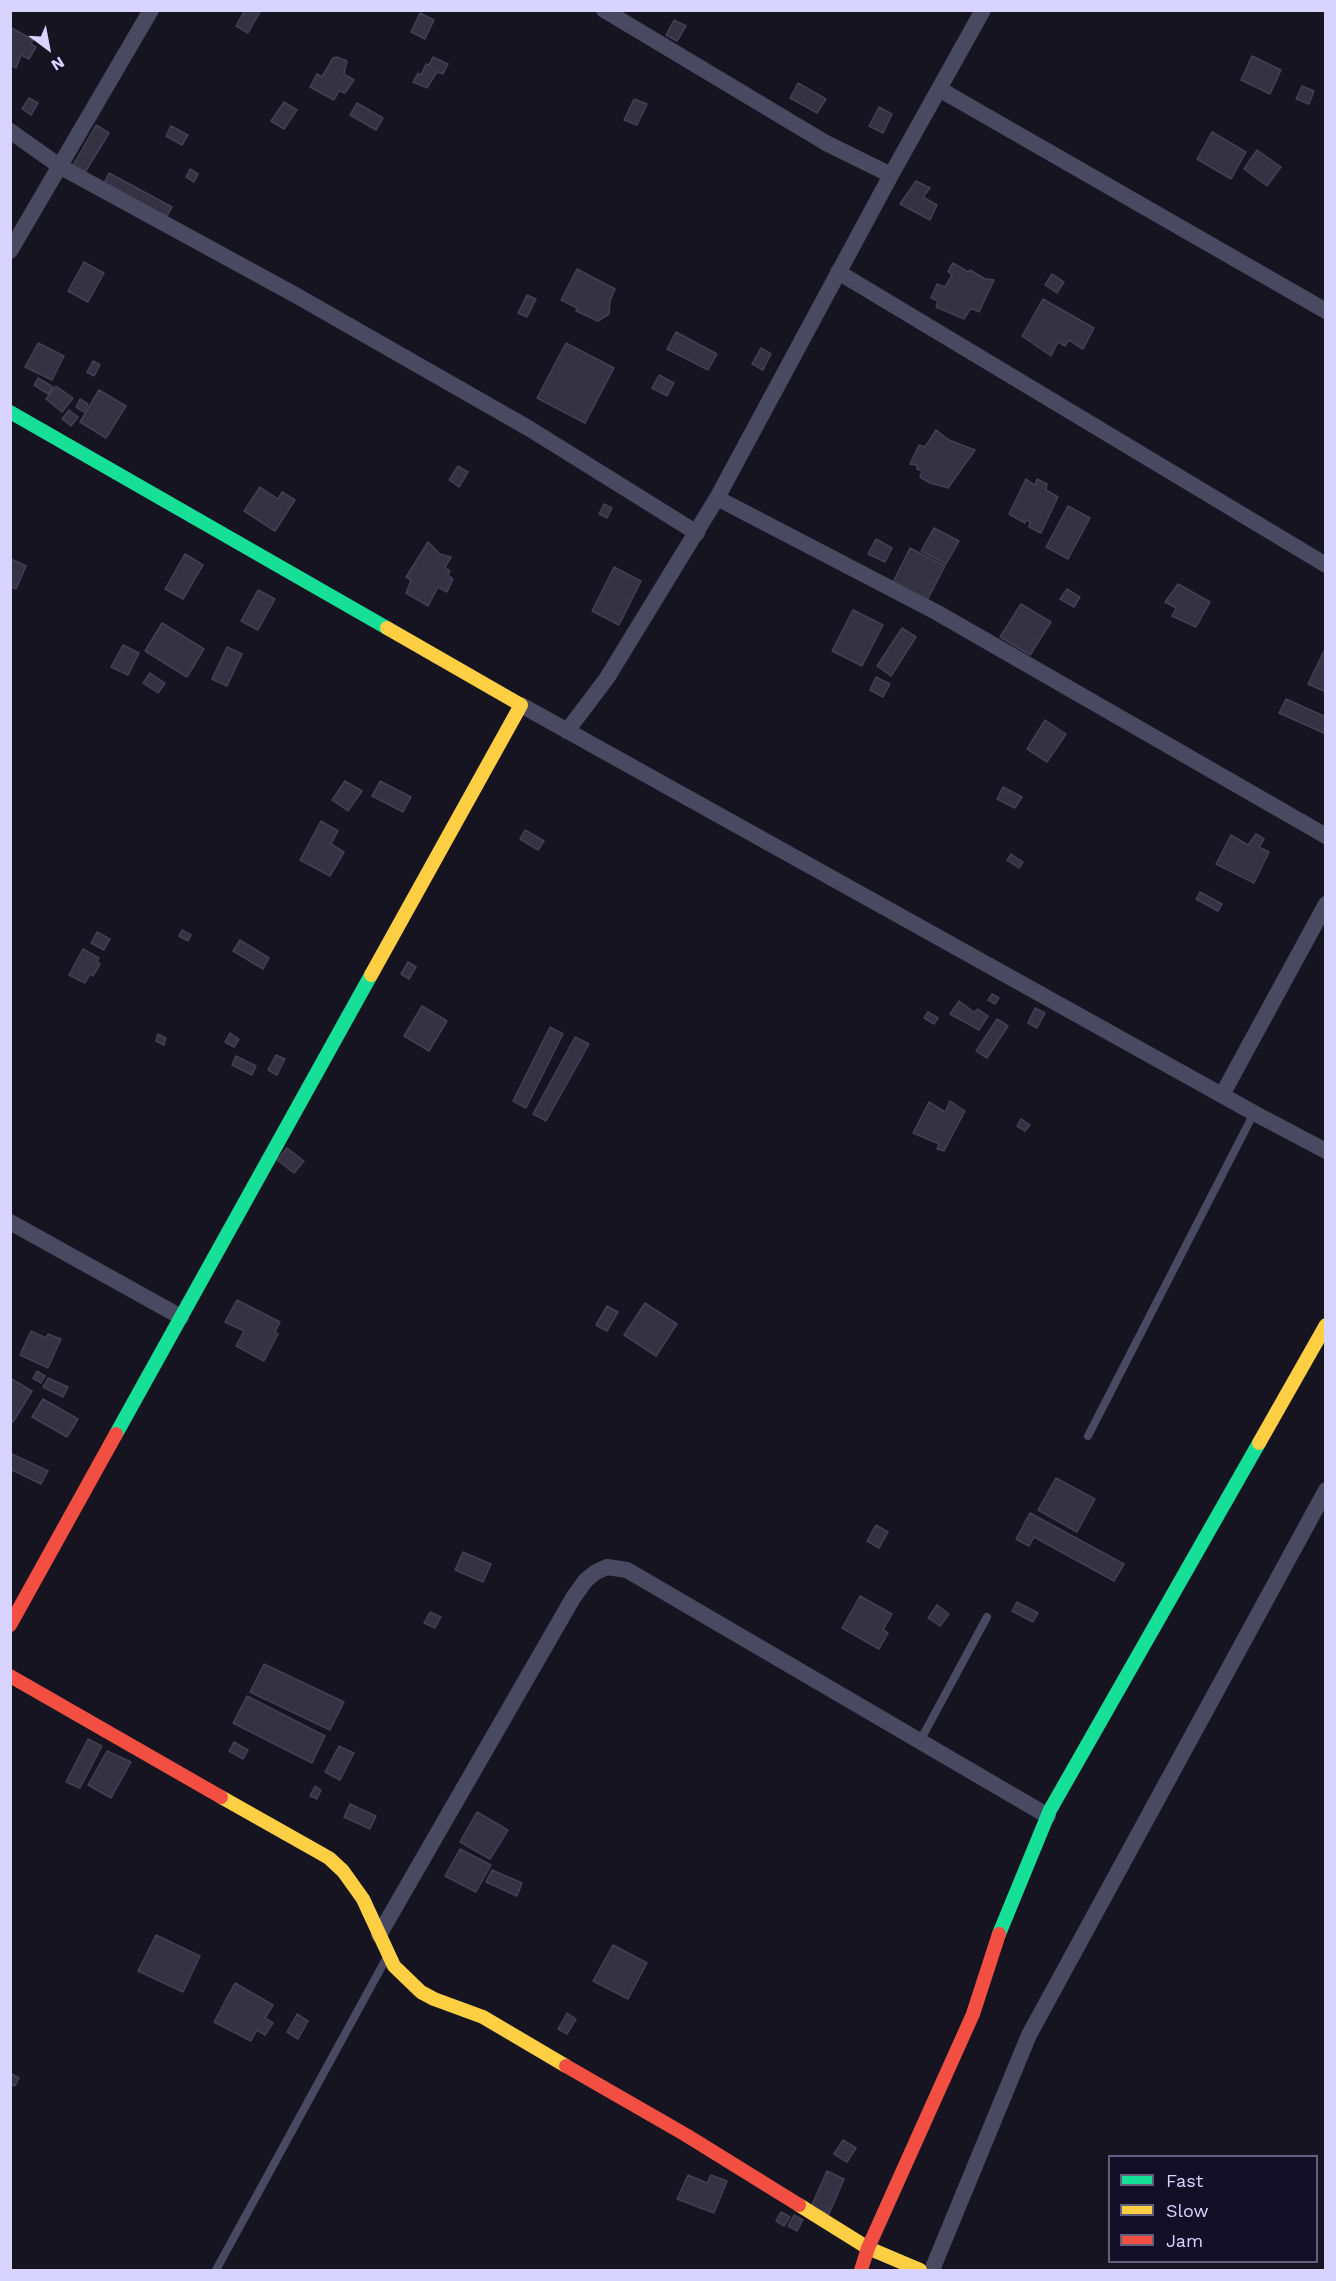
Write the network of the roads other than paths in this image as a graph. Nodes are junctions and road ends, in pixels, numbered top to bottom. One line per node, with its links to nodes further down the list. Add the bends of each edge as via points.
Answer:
1 (151, 10): 6 (street)
2 (604, 10): 7 (street, via 826,143)
3 (983, 10): 4 (street)
4 (939, 88): 7 (street); 10 (street)
5 (10, 131): 6 (street)
6 (61, 167): 8 (street); 13 (street, via 530,429)
7 (891, 175): 9 (street)
8 (10, 251)
9 (838, 272): 12 (street); 14 (street)
10 (1326, 312)
11 (10, 412): 15 (street)
12 (717, 498): 13 (street); 17 (street, via 936,612)
13 (697, 533): 16 (street, via 607,678)
14 (1326, 565)
15 (521, 705): 16 (street); 23 (street)
16 (567, 731): 19 (street)
17 (1326, 836)
18 (1326, 904): 19 (street)
19 (1222, 1095): 20 (street)
20 (1254, 1113): 21 (street); 25 (lane)
21 (1326, 1151)
22 (10, 1222): 23 (street)
23 (181, 1317): 28 (street)
24 (1326, 1325): 31 (street)
25 (1088, 1436)
26 (1326, 1490): 38 (street, via 1029,2035)
27 (987, 1617): 30 (lane)
28 (10, 1625)
29 (10, 1676): 32 (street, via 329,1858 363,1899)
30 (920, 1741): 31 (street); 32 (street, via 627,1570 607,1567 586,1580 573,1598)
31 (1048, 1816): 34 (street, via 1004,1917 973,2014)
32 (379, 1935): 33 (street)
33 (388, 1956): 34 (street, via 401,1975 421,1992 483,2017 686,2135); 35 (lane)
34 (868, 2248): 36 (street); 37 (street)
35 (216, 2271)
36 (861, 2271)
37 (920, 2271)
38 (932, 2271)

